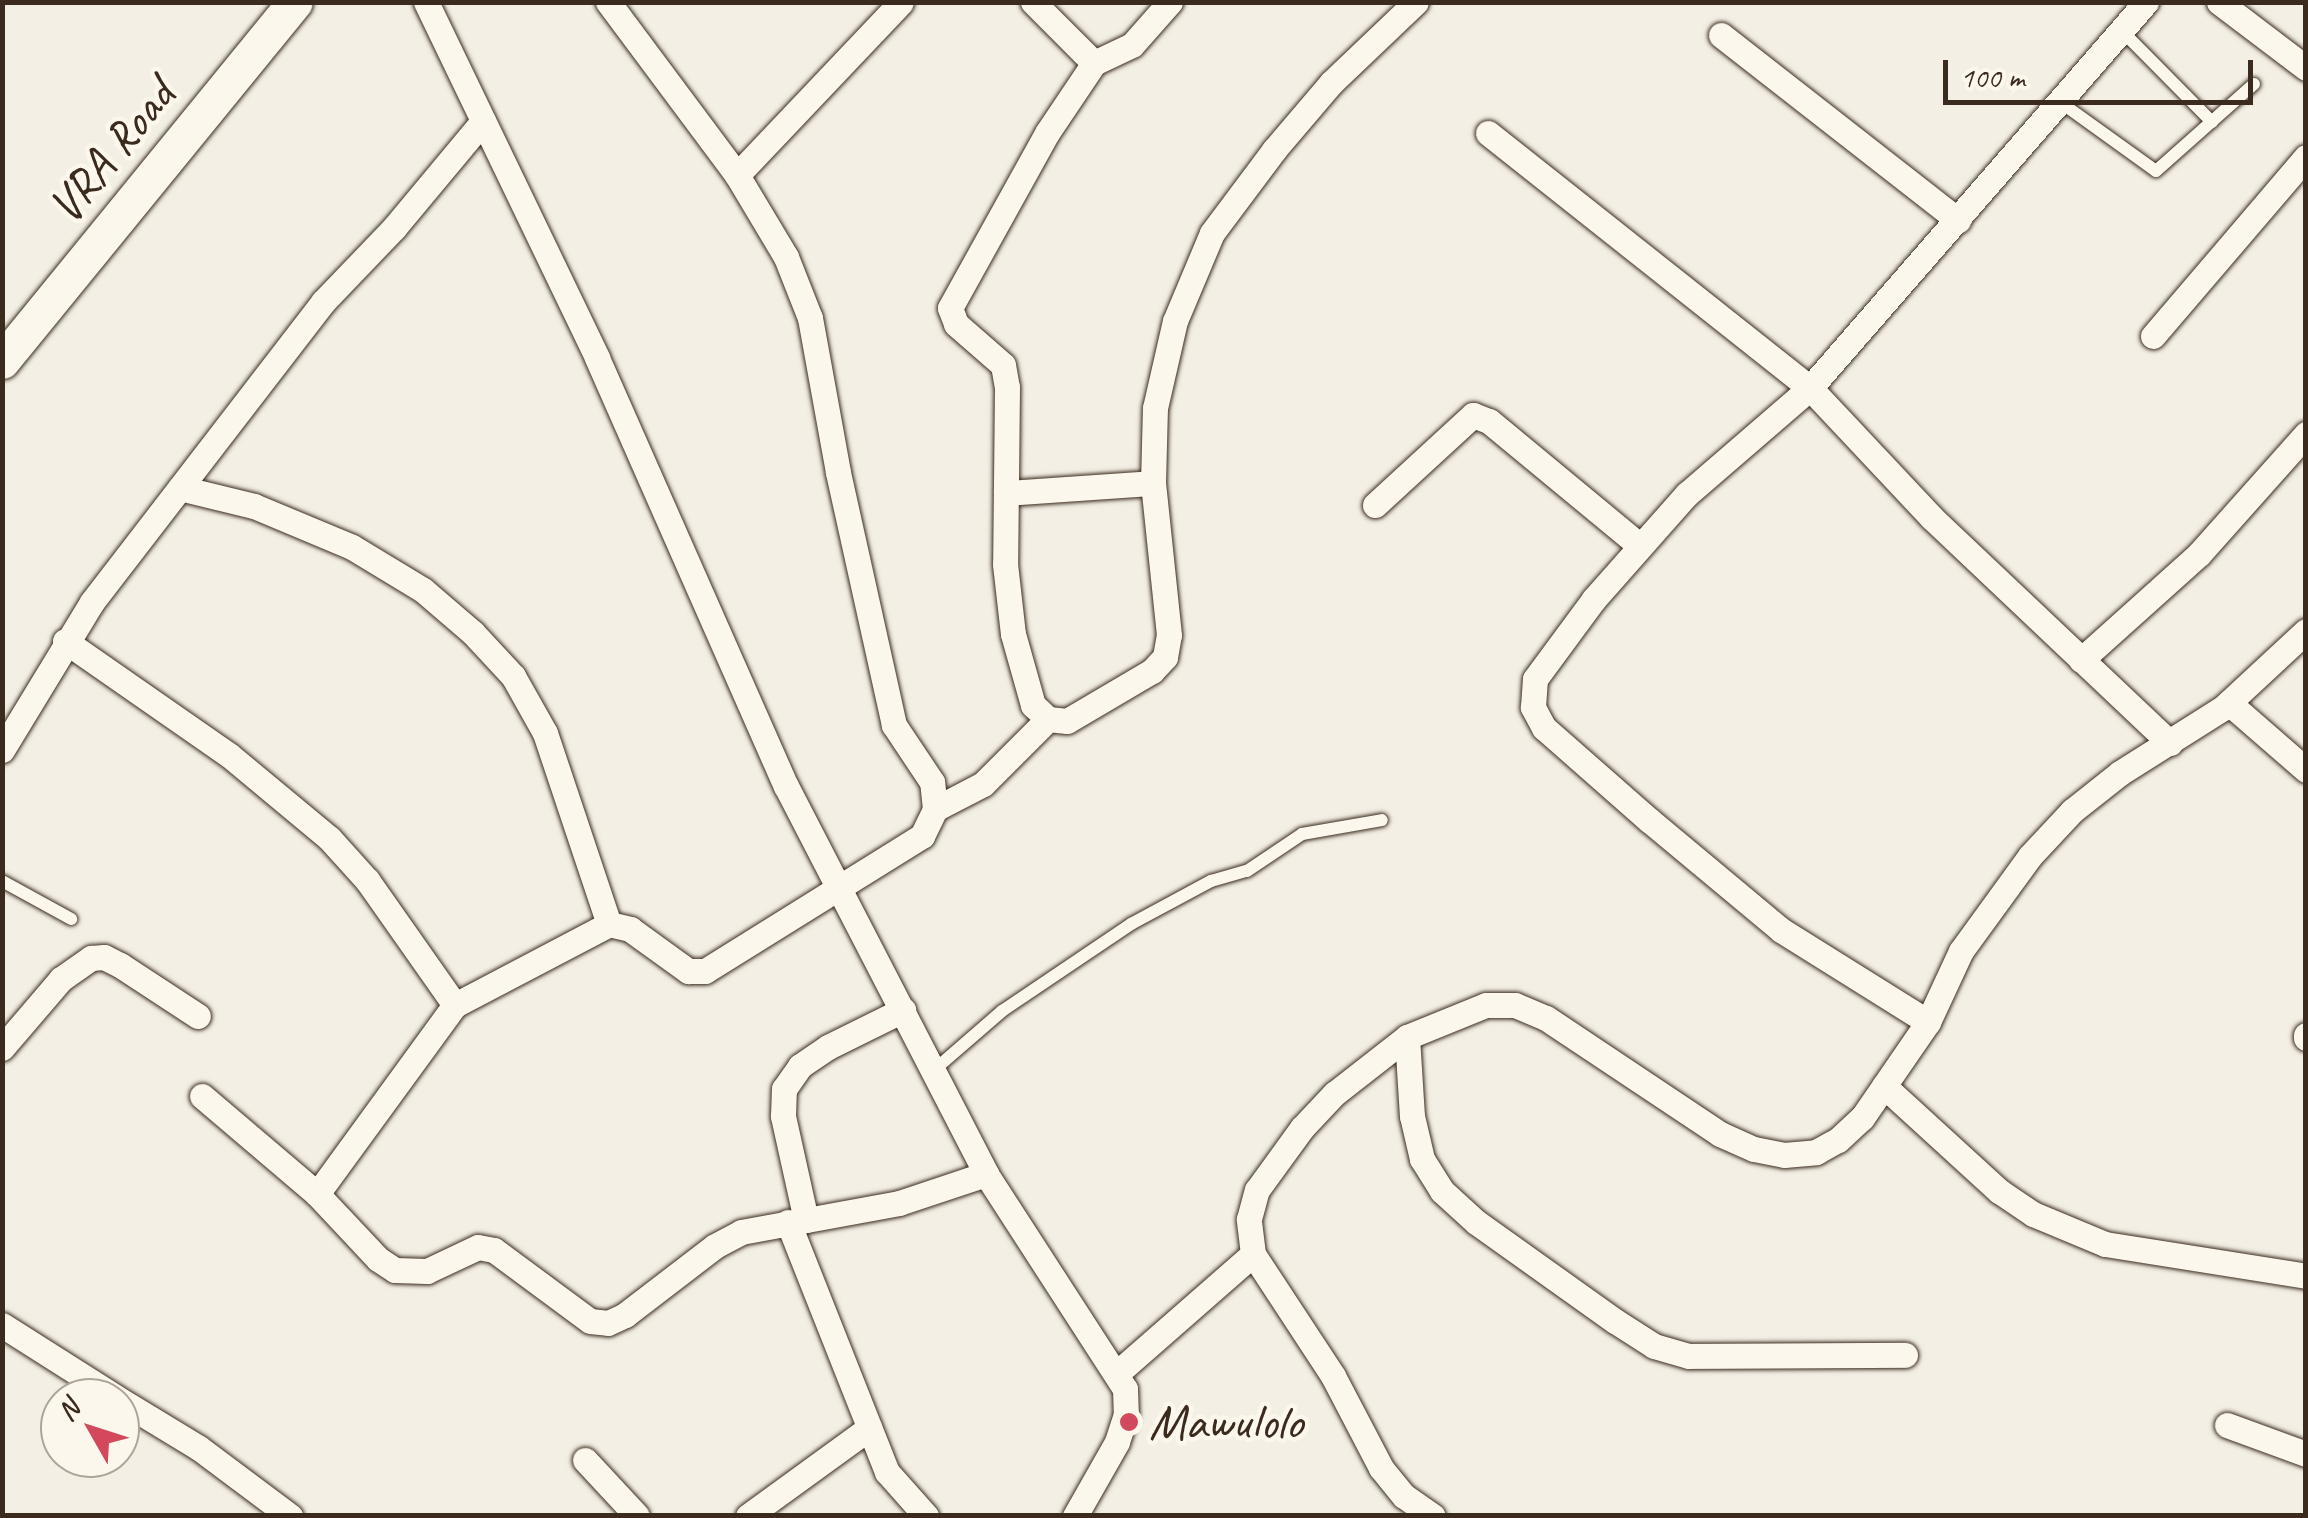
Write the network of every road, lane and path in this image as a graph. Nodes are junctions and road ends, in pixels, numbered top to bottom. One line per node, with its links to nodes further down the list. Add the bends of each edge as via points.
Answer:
1 (295, 2): 23 (street, VRA Road)
2 (426, 2): 16 (street)
3 (608, 2): 20 (street)
4 (901, 2): 20 (street)
5 (1033, 2): 12 (street)
6 (1170, 2): 12 (street, via 1132,45)
7 (1416, 2): 26 (street, via 1331,83 1212,233 1175,321 1154,408)
8 (2146, 2): 10 (street)
9 (2219, 2): 13 (street)
10 (2122, 31): 15 (street); 17 (lane)
11 (1721, 34): 21 (street)
12 (1094, 63): 28 (street, via 950,308 956,324 1003,365)
13 (2306, 68)
14 (2254, 84): 17 (lane)
15 (2060, 102): 17 (lane, via 2156,171); 21 (street)
16 (483, 120): 27 (street, via 322,302); 42 (street)
17 (2212, 122)
18 (1488, 133): 24 (street)
19 (2306, 157): 22 (street)
20 (737, 175): 39 (street, via 786,257 810,318 894,724 932,782)
21 (1958, 220): 24 (street)
22 (2154, 336)
23 (2, 360)
24 (1810, 388): 30 (street, via 1713,469); 33 (street, via 1931,517)
25 (2306, 434): 33 (street, via 2199,554)
26 (1153, 483): 28 (street); 35 (street, via 1169,635 1165,657 1067,722)
27 (180, 488): 32 (street); 44 (street, via 254,506 352,547 423,590 474,633 512,676 545,734)
28 (1006, 493): 35 (street, via 1013,634 1033,705)
29 (1375, 505): 30 (street, via 1473,415 1489,421)
30 (1640, 546): 48 (street, via 1535,679 1534,707 1544,728 1751,907)
31 (2306, 631): 34 (street)
32 (65, 641): 37 (street); 45 (street, via 230,756 328,838)
33 (2081, 660): 36 (street)
34 (2229, 703): 36 (street); 38 (street)
35 (1048, 719): 39 (street, via 983,784)
36 (2170, 743): 48 (street, via 2072,811 2030,856 1962,950)
37 (2, 750)
38 (2306, 770)
39 (935, 809): 42 (street, via 922,836)
40 (1382, 820): 51 (lane, via 1302,834 1246,871 1211,881 1130,924 1041,982)
41 (2, 881): 43 (lane)
42 (838, 888): 44 (street, via 705,971 688,971 647,939); 46 (street)
43 (71, 919)
44 (609, 924): 45 (street)
45 (455, 1005): 55 (street)
46 (903, 1010): 51 (street); 56 (street, via 828,1047 800,1066 784,1089)
47 (198, 1016): 50 (street, via 104,956 91,958 61,979)
48 (1928, 1022): 52 (street)
49 (1407, 1037): 52 (street, via 1486,1005 1515,1006 1546,1018 1720,1134 1784,1155 1816,1152 1838,1140); 57 (street, via 1334,1094 1277,1160 1257,1190 1249,1219); 60 (street, via 1412,1116 1422,1159 1442,1192 1654,1346 1688,1356)
50 (2, 1048)
51 (934, 1070): 54 (street)
52 (1884, 1086): 58 (street, via 2033,1214 2105,1244)
53 (202, 1096): 55 (street)
54 (986, 1174): 56 (street, via 898,1204); 61 (street)
55 (317, 1194): 56 (street, via 395,1270 427,1272 478,1247 494,1250 576,1315 608,1323 728,1239)
56 (797, 1221): 65 (street)
57 (1252, 1254): 61 (street); 73 (street, via 1333,1376 1381,1468)
58 (2306, 1276)
59 (2, 1325): 62 (street)
60 (1905, 1355)
61 (1116, 1374): 72 (street, via 1125,1389 1126,1414)
62 (85, 1378)
63 (140, 1412): 68 (street)
64 (2226, 1425): 66 (street)
65 (869, 1428): 70 (street); 71 (street, via 887,1472)
66 (2306, 1454)
67 (585, 1460): 69 (street)
68 (290, 1516)
69 (636, 1516)
70 (748, 1516)
71 (926, 1516)
72 (1076, 1516)
73 (1433, 1516)

